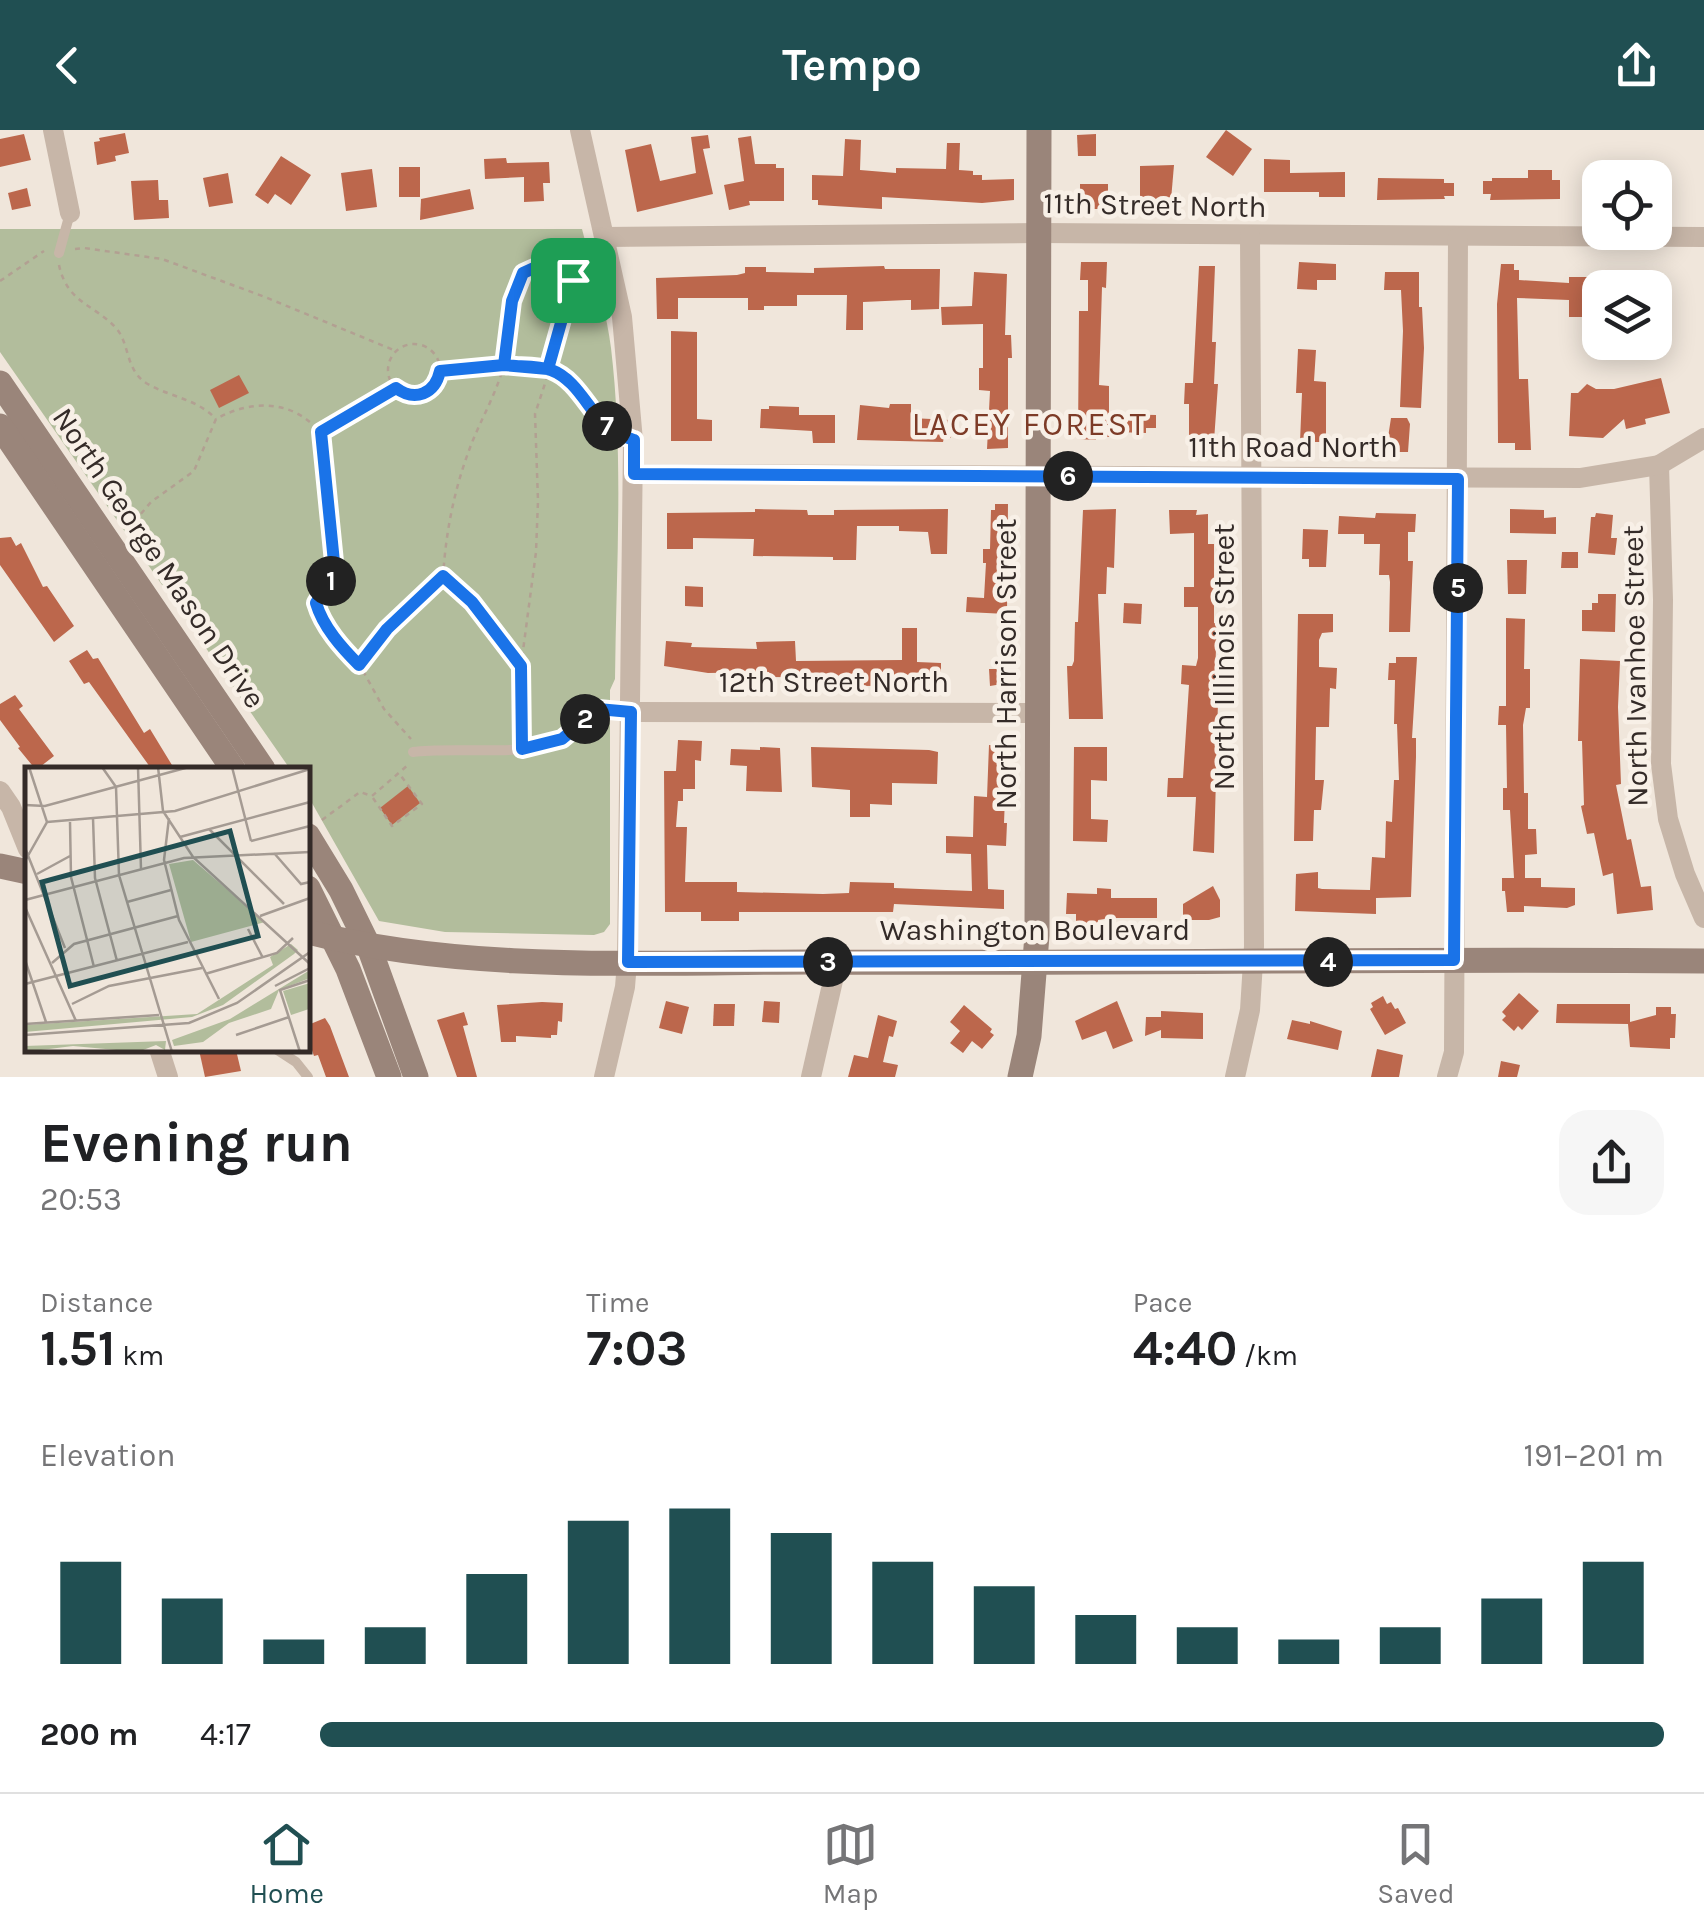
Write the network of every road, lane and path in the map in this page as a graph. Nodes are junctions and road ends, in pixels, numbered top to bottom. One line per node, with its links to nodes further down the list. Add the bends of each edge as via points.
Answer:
1 (53, 130): 4 (street)
2 (580, 130): 7 (street)
3 (1038, 130): 5 (main road, North Harrison Street)
4 (70, 213): 10 (lane)
5 (1040, 233): 6 (street, 11th Street North); 7 (street, 11th Street North); 27 (main road, North Harrison Street)
6 (1250, 236): 9 (street, 11th Street North); 28 (street, North Illinois Street)
7 (604, 237): 24 (street, via 622,317)
8 (1704, 237): 9 (street, 11th Street North)
9 (1458, 238): 29 (street)
10 (59, 253): 13 (path, via 42,251); 14 (path, via 84,248 162,260); 20 (path, via 64,280 119,332 136,374)
11 (590, 257): 12 (path)
12 (573, 280): 15 (path, via 534,268 523,273 512,301); 16 (path)
13 (0, 281)
14 (396, 351): 17 (path, via 424,346); 19 (path, via 388,374)
15 (504, 365): 16 (path); 17 (path); 31 (path, via 455,491)
16 (548, 369): 24 (path, via 564,377 614,433); 33 (path, via 535,414 536,535)
17 (440, 371): 19 (path, via 427,392 411,395)
18 (0, 383): 39 (main road, North George Mason Drive)
19 (396, 388): 22 (path)
20 (216, 419): 22 (path, via 257,403); 30 (path, via 194,471)
21 (0, 426): 38 (main road, North George Mason Drive)
22 (321, 432): 32 (path, via 335,572 317,607)
23 (1704, 438): 25 (street, 11th Road North)
24 (634, 440): 26 (street)
25 (1660, 465): 29 (street, 11th Road North, via 1580,478); 48 (street, North Ivanhoe Street, via 1661,764 1668,819)
26 (634, 474): 27 (street, 11th Road North); 34 (street)
27 (1040, 476): 28 (street, 11th Road North); 35 (main road, North Harrison Street)
28 (1254, 476): 29 (street, 11th Road North); 57 (street, North Illinois Street)
29 (1458, 479): 52 (street)
30 (124, 532)
31 (443, 576): 32 (path); 33 (path)
32 (359, 665): 37 (path)
33 (521, 666): 36 (path)
34 (631, 712): 35 (street, 12th Street North); 36 (lane, via 598,709 562,739); 54 (street)
35 (1037, 713): 56 (main road, North Harrison Street)
36 (522, 749): 37 (lane)
37 (414, 752): 40 (path)
38 (231, 767)
39 (261, 767)
40 (400, 775): 42 (path); 42 (path, via 422,804 392,826)
41 (0, 791): 44 (street)
42 (372, 796): 43 (path, via 360,792)
43 (313, 829): 51 (main road)
44 (25, 841)
45 (0, 866): 46 (main road)
46 (25, 871)
47 (310, 892): 50 (main road)
48 (1704, 918)
49 (310, 933): 50 (main road, Washington Boulevard)
50 (334, 939): 51 (main road, Washington Boulevard); 62 (main road)
51 (369, 947): 54 (main road, Washington Boulevard); 63 (main road)
52 (1454, 960): 53 (main road, Washington Boulevard); 57 (main road, Washington Boulevard); 68 (street)
53 (1704, 961)
54 (628, 962): 55 (main road, Washington Boulevard); 64 (street)
55 (837, 962): 56 (main road, Washington Boulevard); 65 (street)
56 (1036, 962): 57 (main road, Washington Boulevard); 66 (main road, North Harrison Street)
57 (1254, 963): 67 (street, North Illinois Street)
58 (160, 1052): 60 (street)
59 (279, 1052): 61 (lane)
60 (168, 1077)
61 (308, 1077)
62 (388, 1077)
63 (416, 1077)
64 (604, 1077)
65 (811, 1077)
66 (1020, 1077)
67 (1235, 1077)
68 (1448, 1077)

